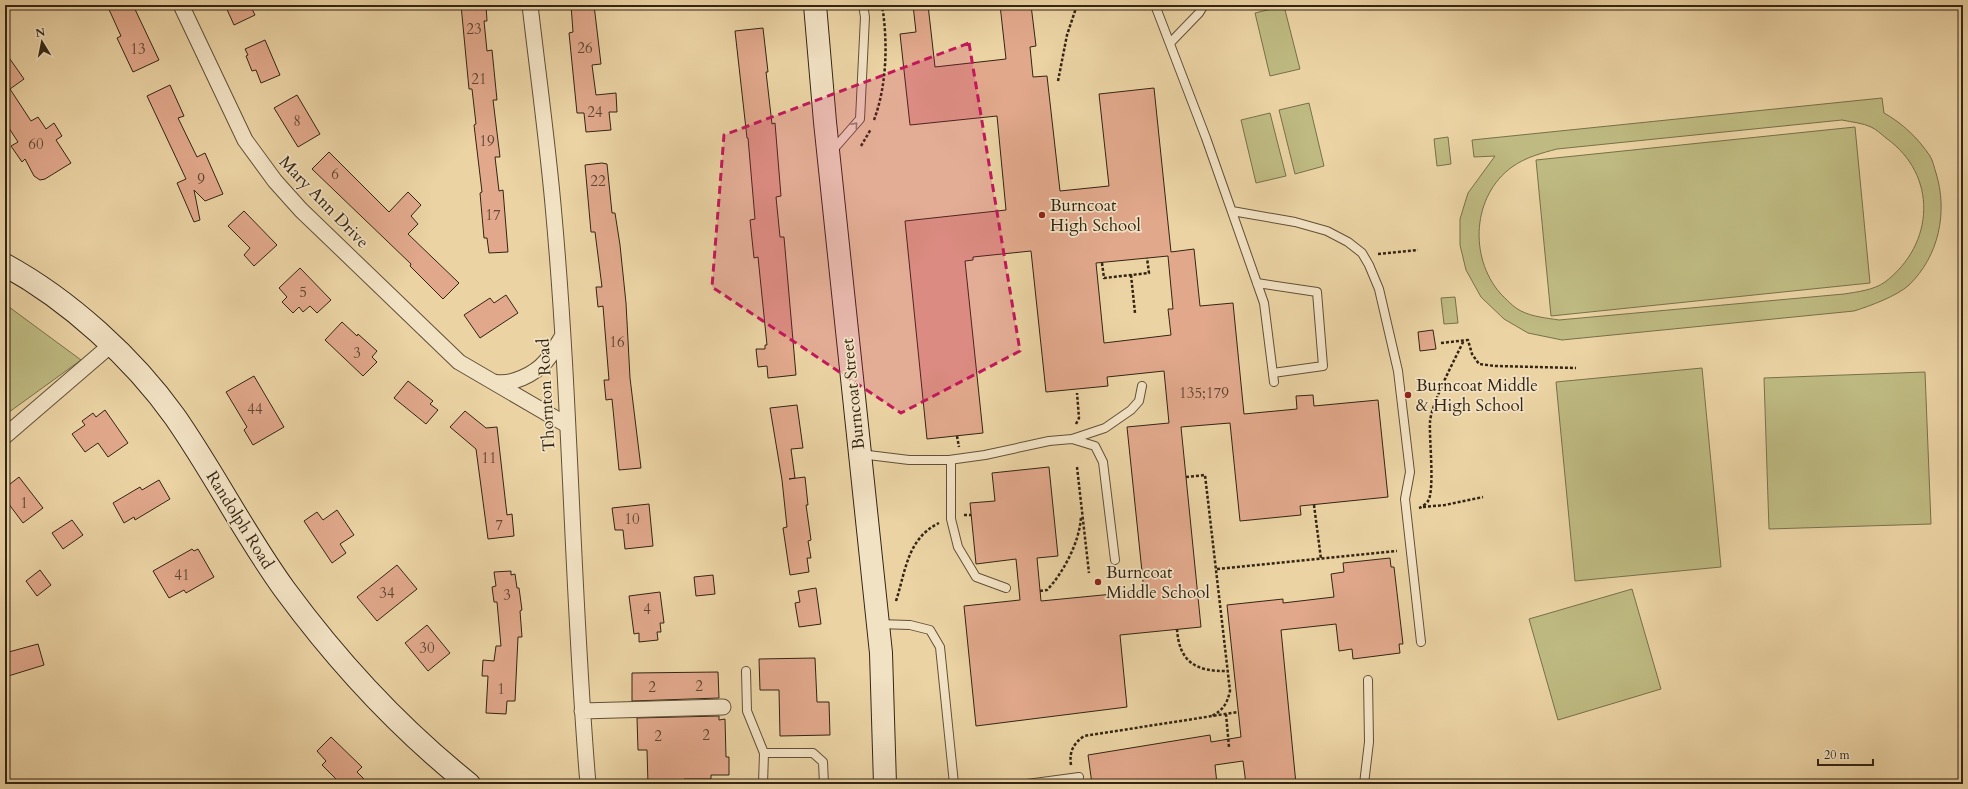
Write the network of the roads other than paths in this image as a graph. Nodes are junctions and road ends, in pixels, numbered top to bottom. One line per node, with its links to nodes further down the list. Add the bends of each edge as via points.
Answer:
1 (181, 5): 14 (street, Mary Ann Drive, via 245,140 275,181 301,210 436,342 458,362)
2 (530, 5): 12 (street, Thornton Road, via 554,216)
3 (815, 5): 8 (main road, Burncoat Street)
4 (863, 5): 8 (lane, one-way to 4, via 860,119 865,17)
5 (1155, 5): 7 (lane)
6 (1204, 5): 7 (lane)
7 (1170, 43): 9 (lane)
8 (829, 154): 19 (main road, Burncoat Street)
9 (1232, 211): 11 (lane); 24 (lane, via 1295,222 1326,231 1348,242 1362,253 1369,265 1379,289 1398,371 1410,472 1406,510)
10 (9, 265): 13 (main road, Randolph Road)
11 (1257, 283): 11 (lane, via 1264,303 1274,378 1323,366 1317,292)
12 (562, 337): 14 (street, via 547,360 535,370 502,384); 16 (street, Thornton Road)
13 (112, 344): 17 (street); 31 (main road, Randolph Road, via 174,415 284,589 335,653 391,714)
14 (494, 382): 16 (street, Mary Ann Drive)
15 (1142, 386): 18 (lane, via 1139,401 1131,410 1105,428)
16 (567, 425): 28 (street, Thornton Road)
17 (5, 436)
18 (1072, 439): 20 (lane); 21 (lane, via 1095,446 1103,462)
19 (860, 454): 20 (lane, via 909,460); 23 (main road, Burncoat Street)
20 (951, 460): 22 (lane, via 951,519 958,548 976,577)
21 (1115, 560)
22 (1006, 588)
23 (878, 624): 35 (main road, Burncoat Street); 36 (lane, via 910,625 930,630 940,647)
24 (1421, 642)
25 (746, 671): 29 (lane, via 747,711)
26 (1368, 680): 38 (lane, via 1369,742)
27 (723, 707): 28 (street)
28 (582, 711): 32 (street, Thornton Road)
29 (764, 753): 33 (lane); 34 (lane, via 813,753 823,762)
30 (1076, 777): 37 (lane)
31 (469, 784)
32 (588, 784)
33 (763, 784)
34 (824, 784)
35 (885, 784)
36 (954, 784)
37 (1027, 784)
38 (1364, 784)

